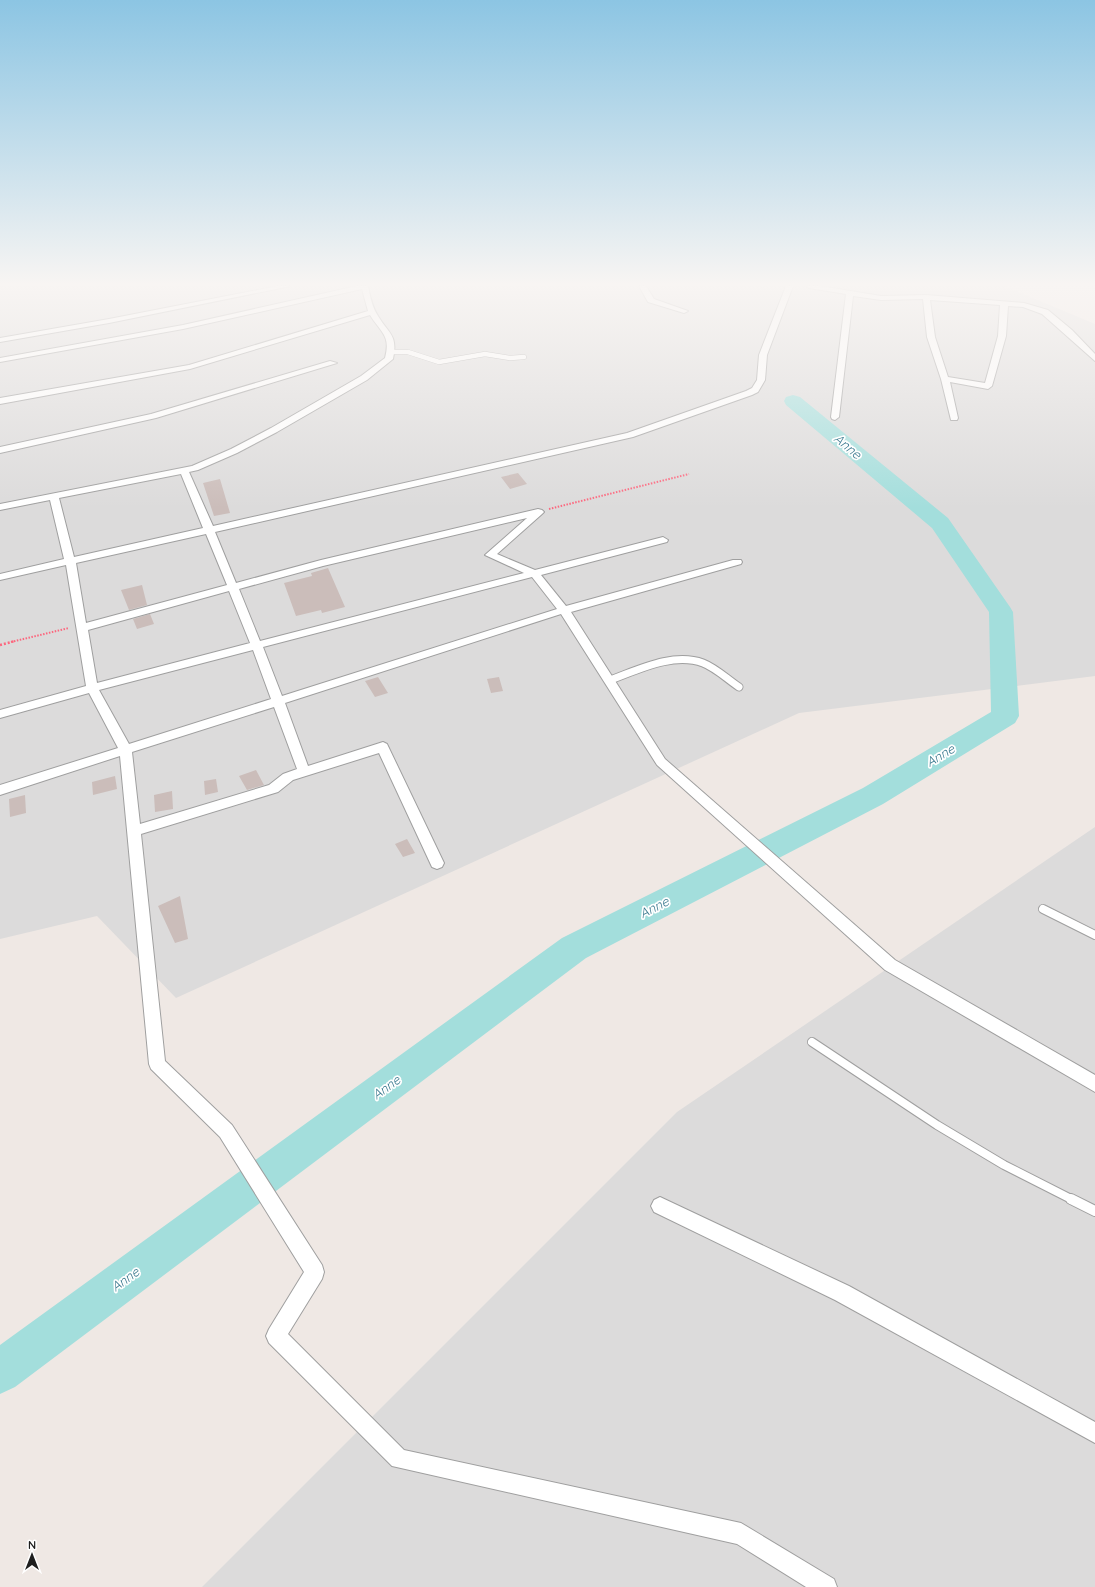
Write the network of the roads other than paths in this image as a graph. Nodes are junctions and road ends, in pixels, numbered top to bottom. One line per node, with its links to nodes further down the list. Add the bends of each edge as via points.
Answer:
1 (210, 360): 11 (street)
2 (388, 360): 15 (street, via 364,378 274,430 234,451 195,468)
3 (433, 360): 4 (lane)
4 (450, 360)
5 (763, 360): 18 (street, via 762,380 755,390 630,435)
6 (842, 360): 12 (street)
7 (939, 360): 10 (street)
8 (995, 360): 10 (street, via 988,386)
9 (333, 363): 14 (street, via 153,416)
10 (945, 379): 13 (street)
11 (0, 401)
12 (835, 417)
13 (954, 418)
14 (0, 450)
15 (184, 470): 16 (street); 18 (street)
16 (54, 496): 17 (street); 20 (street)
17 (0, 507)
18 (209, 530): 20 (street); 24 (street)
19 (663, 540): 22 (street)
20 (70, 561): 23 (street); 26 (street)
21 (737, 562): 25 (street)
22 (534, 573): 24 (street, via 490,555 539,512 321,563); 25 (street); 27 (street)
23 (0, 577)
24 (233, 587): 26 (street); 27 (street)
25 (564, 610): 28 (street); 31 (street)
26 (81, 626): 30 (street)
27 (257, 645): 30 (street); 31 (street)
28 (610, 680): 29 (lane, via 653,666 690,659 704,663); 41 (street, via 661,762 890,965)
29 (739, 687)
30 (92, 688): 32 (street); 33 (street)
31 (279, 701): 33 (street); 34 (street)
32 (0, 714)
33 (126, 751): 35 (street); 36 (street)
34 (304, 772): 36 (street, via 288,777 273,789); 37 (street, via 383,747)
35 (0, 790)
36 (134, 831): 45 (street, via 157,1064 226,1131 315,1272 276,1336 400,1459 741,1534)
37 (437, 863)
38 (1043, 909): 39 (lane)
39 (1095, 935)
40 (812, 1042): 43 (lane, via 1004,1166)
41 (1095, 1084)
42 (660, 1206): 44 (street, via 842,1294)
43 (1095, 1211)
44 (1095, 1433)
45 (826, 1587)

